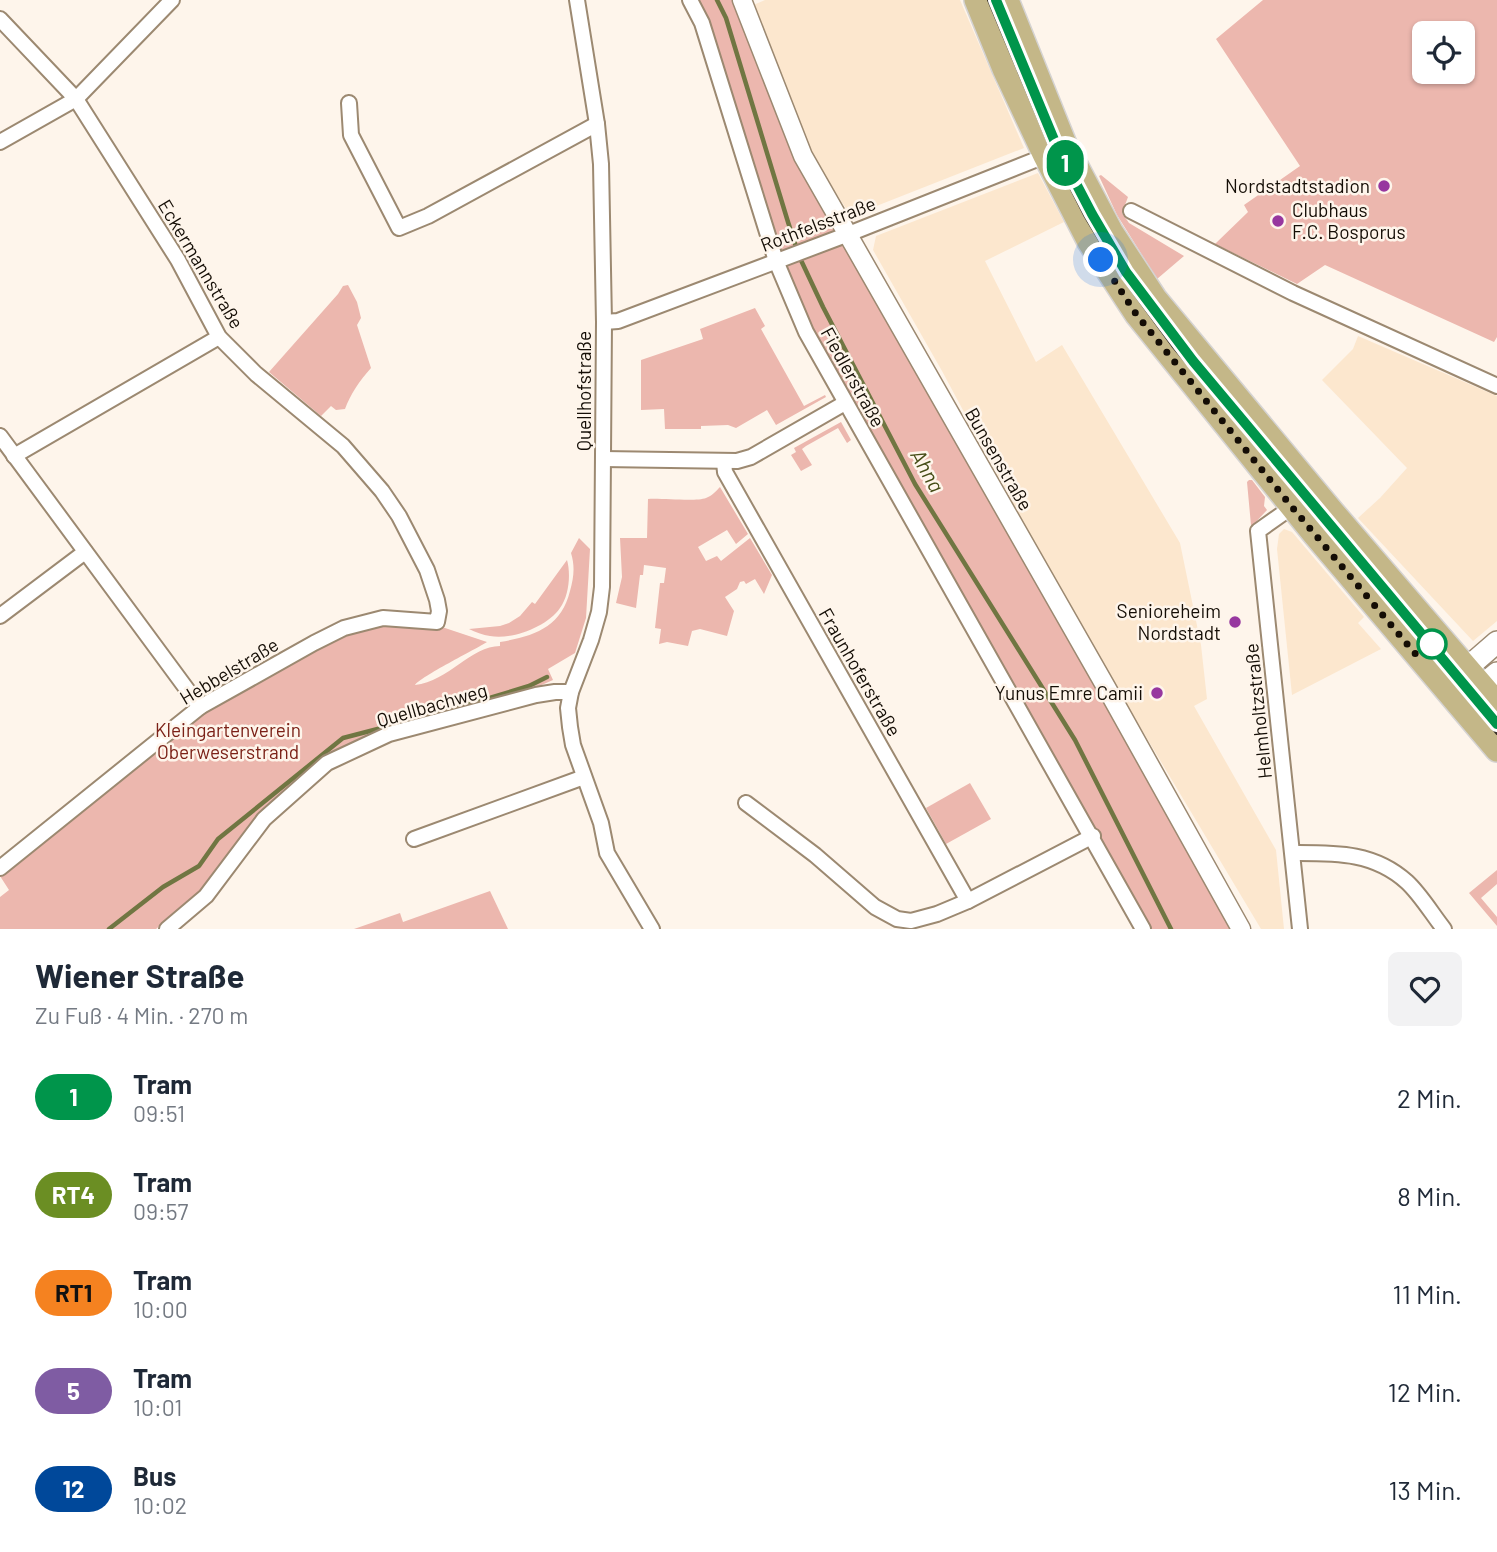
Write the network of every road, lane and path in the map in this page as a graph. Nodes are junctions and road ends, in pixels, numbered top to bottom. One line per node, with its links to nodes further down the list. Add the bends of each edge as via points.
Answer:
1 (172, 0): 8 (street)
2 (577, 0): 10 (street, Quellhofstraße)
3 (690, 0): 15 (street, Fiedlerstraße, via 702,23)
4 (742, 0): 14 (street, Bunsenstraße, via 803,156)
5 (976, 0): 12 (main road)
6 (1007, 0): 29 (main road, via 1065,144 1111,231 1155,298)
7 (0, 19): 8 (street, Eckermannstraße)
8 (76, 99): 11 (street); 17 (street, Eckermannstraße, via 178,260)
9 (349, 103): 10 (street, via 351,135 400,228)
10 (597, 124): 16 (street, Quellhofstraße)
11 (0, 142)
12 (1045, 156): 14 (street, Rothfelsstraße); 24 (main road, via 1089,242 1136,314)
13 (1131, 211): 18 (street, via 1293,293)
14 (846, 235): 15 (street, Rothfelsstraße); 45 (street, Bunsenstraße)
15 (780, 259): 16 (street, Rothfelsstraße, via 618,321); 19 (street, Fiedlerstraße, via 806,332)
16 (604, 322): 22 (street, Quellhofstraße)
17 (219, 337): 21 (street); 27 (street, Eckermannstraße, via 343,446 382,491 427,569 437,600)
18 (1497, 386)
19 (845, 403): 23 (street, via 751,457); 37 (street, Fiedlerstraße)
20 (0, 436): 21 (street)
21 (14, 456): 25 (street)
22 (603, 459): 23 (street); 31 (street, Quellhofstraße, via 599,612)
23 (724, 462): 41 (street, Fraunhoferstraße, via 730,482)
24 (1292, 507): 32 (main road); 39 (street, Helmholtzstraße, via 1258,531)
25 (85, 552): 26 (street); 33 (street)
26 (0, 616)
27 (437, 622): 33 (street, Hebbelstraße, via 383,618 345,628)
28 (1497, 642): 29 (main road)
29 (1468, 667): 30 (main road); 32 (main road)
30 (1492, 687): 32 (main road)
31 (571, 692): 35 (street, Quellhofstraße, via 570,727); 42 (street, Quellbachweg, via 537,695 389,734 327,764 264,819 206,896)
32 (1451, 697): 34 (main road)
33 (200, 707): 40 (street, Hebbelstraße)
34 (1497, 750)
35 (584, 777): 38 (street); 43 (street, Quellhofstraße, via 607,853)
36 (746, 803): 41 (street, via 875,907 897,919 920,920)
37 (1093, 836): 41 (street); 44 (street, Fiedlerstraße)
38 (414, 839)
39 (1294, 853): 46 (street, Helmholtzstraße); 47 (street, via 1341,853 1374,861 1407,882)
40 (0, 868)
41 (968, 901)
42 (167, 929)
43 (652, 929)
44 (1143, 929)
45 (1241, 929)
46 (1300, 929)
47 (1444, 929)

